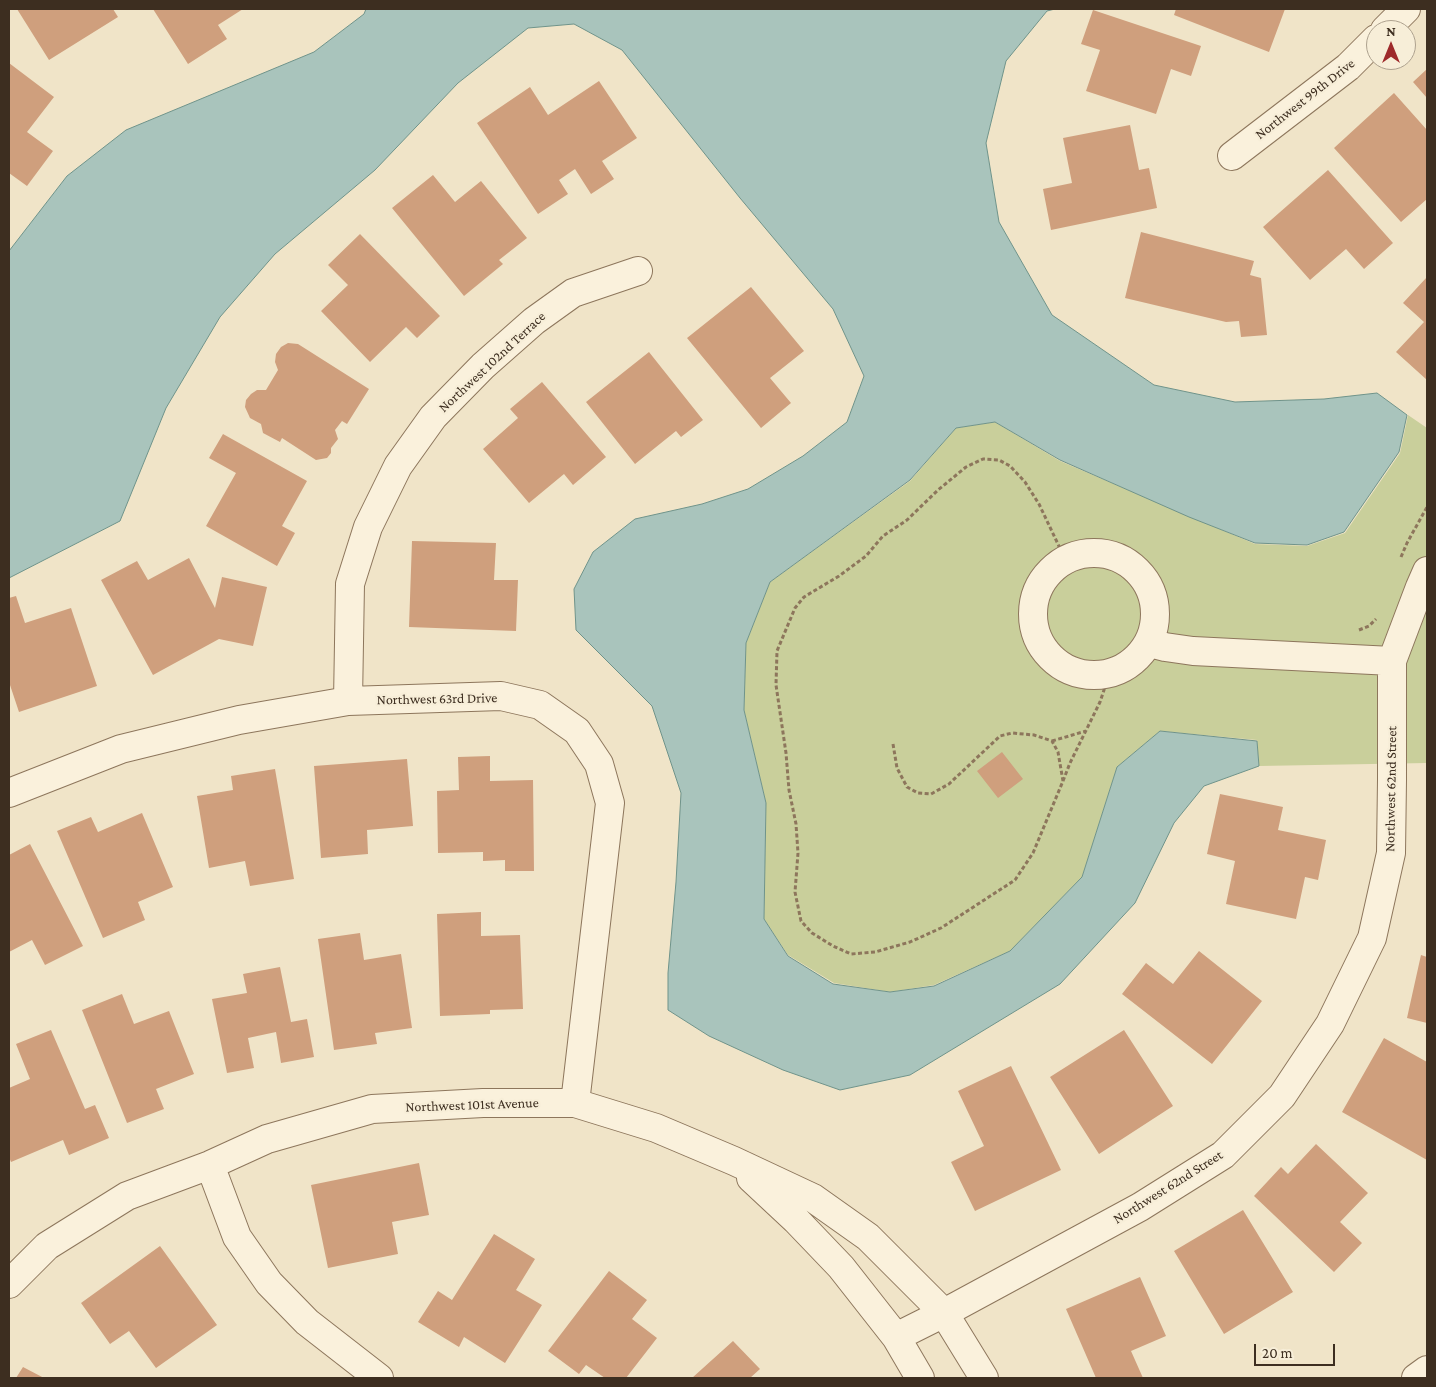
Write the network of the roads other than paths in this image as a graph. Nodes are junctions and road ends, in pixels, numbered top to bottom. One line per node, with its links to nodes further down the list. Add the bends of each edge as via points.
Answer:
1 (1406, 9): 2 (street)
2 (1395, 20)
3 (1366, 49): 4 (street, Northwest 99th Drive, via 1348,67)
4 (1232, 156)
5 (638, 271): 9 (street, Northwest 102nd Terrace, via 573,293 534,321 483,366 433,417 398,466 368,527 350,584)
6 (1427, 572): 8 (street)
7 (1150, 643): 7 (street, via 1156,622 1152,590 1136,567 1122,558 1080,556 1057,566 1038,589 1033,604 1035,636 1040,648 1068,670 1086,674 1106,673 1139,657); 8 (street, via 1228,654)
8 (1392, 661): 15 (street, Northwest 62nd Street, via 1391,853 1372,938 1330,1024 1282,1096 1223,1155 1140,1206)
9 (348, 701): 10 (street, Northwest 63rd Drive, via 239,720 121,749); 11 (street, Northwest 63rd Drive, via 501,696 540,706 577,731 599,764 610,803)
10 (9, 793)
11 (575, 1103): 12 (street, Northwest 101st Avenue, via 656,1128); 13 (street, Northwest 101st Avenue, via 483,1103 372,1109 267,1139)
12 (734, 1161): 15 (street, Northwest 101st Avenue, via 813,1198 868,1237); 16 (street, Northwest 101st Avenue, via 841,1268)
13 (210, 1166): 14 (street, Northwest 101st Avenue, via 128,1196 47,1246); 18 (street, via 236,1237 270,1283 306,1322)
14 (9, 1284)
15 (944, 1313): 16 (street, Northwest 62nd Street); 20 (street, Northwest 101st Avenue)
16 (896, 1337): 19 (street, Northwest 101st Avenue)
17 (1427, 1370): 21 (street)
18 (379, 1378)
19 (920, 1378)
20 (984, 1378)
21 (1416, 1378)

